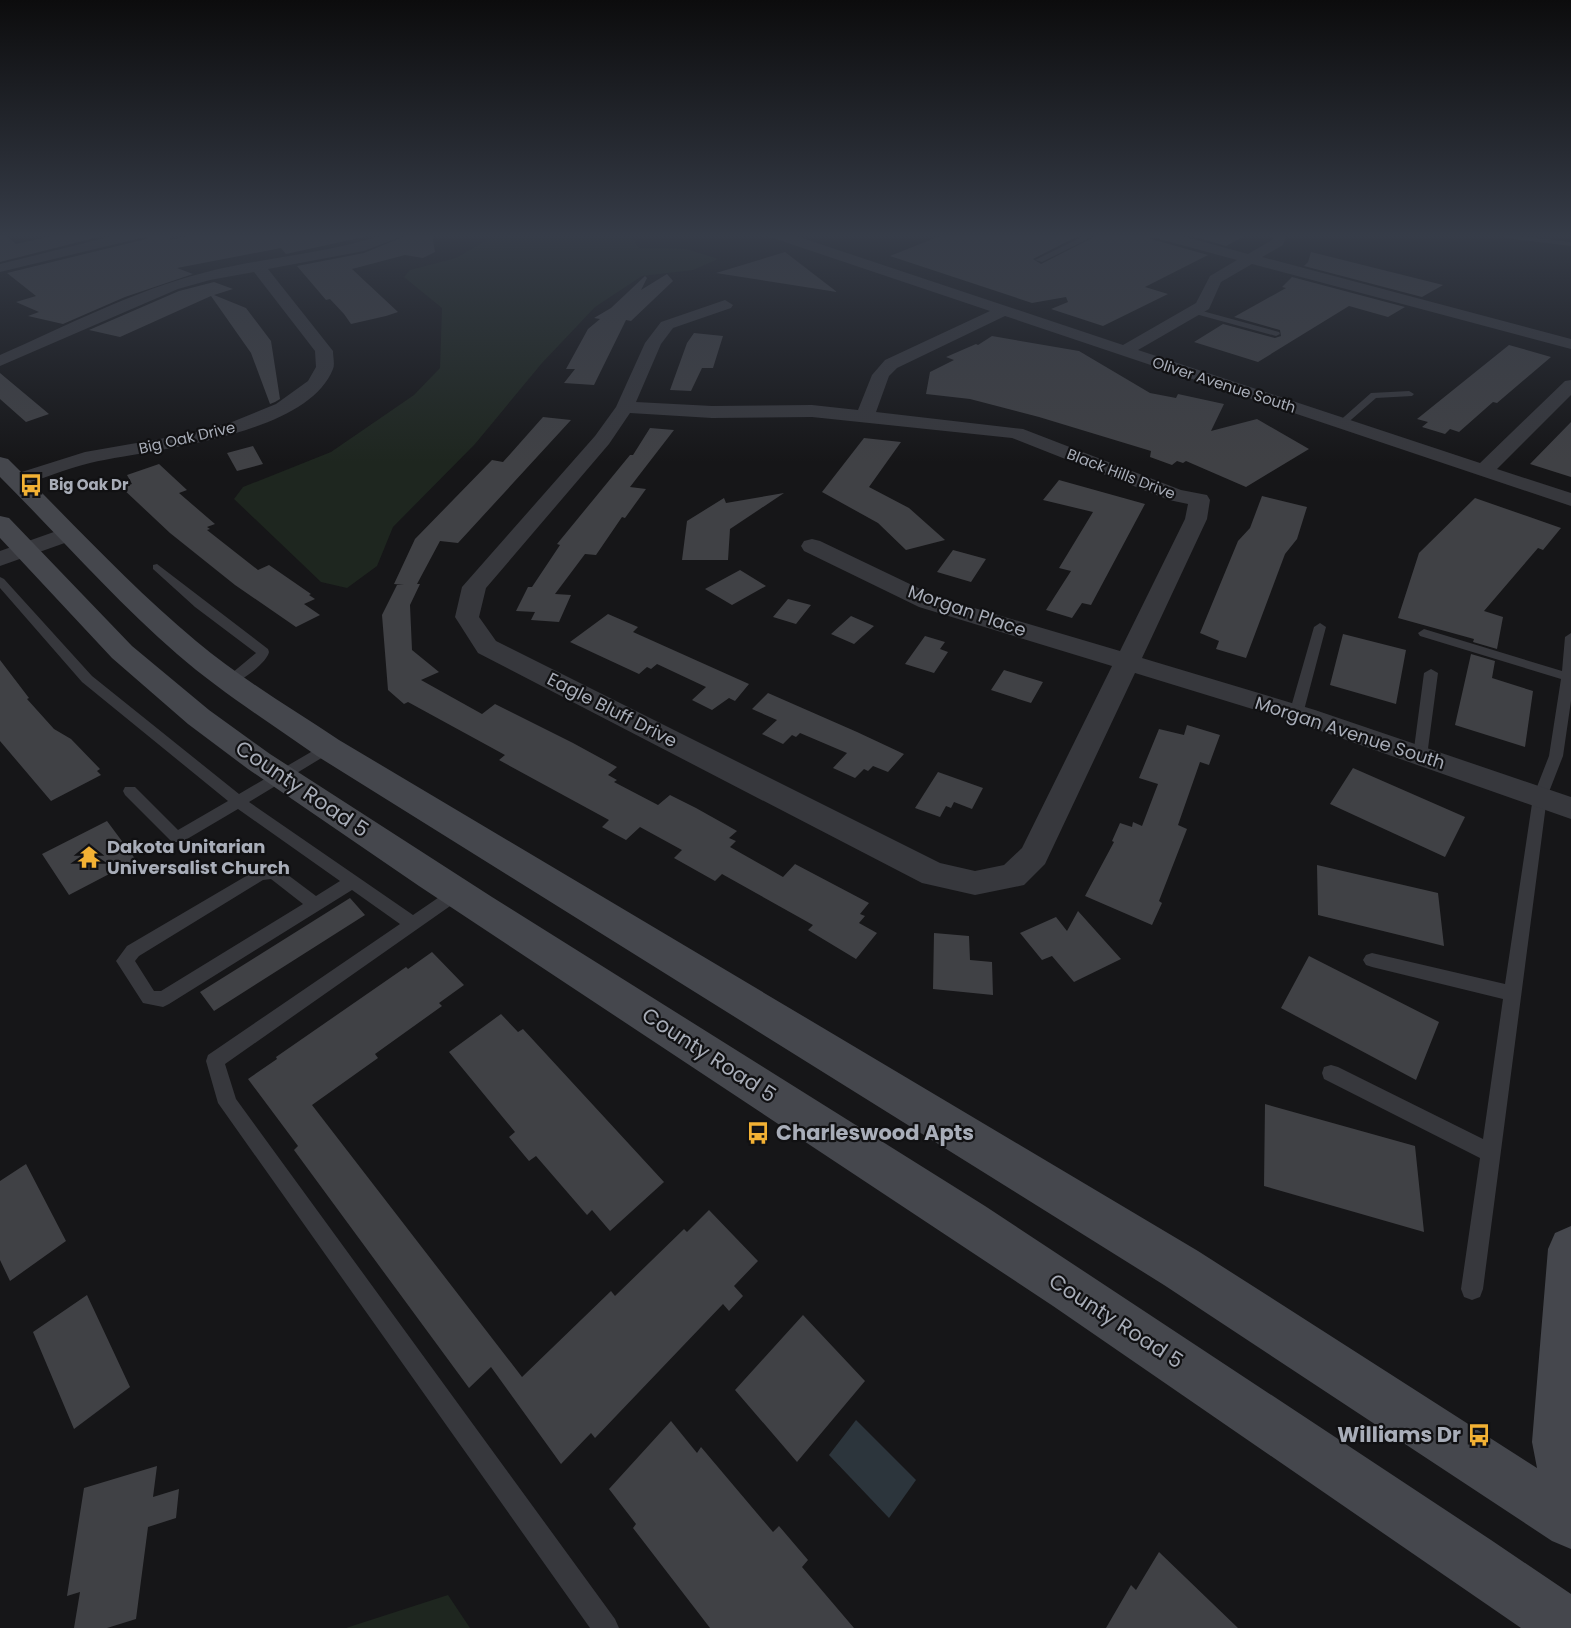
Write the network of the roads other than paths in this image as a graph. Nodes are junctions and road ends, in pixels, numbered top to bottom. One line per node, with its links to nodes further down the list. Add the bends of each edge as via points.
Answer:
1 (118, 310): 11 (street)
2 (292, 310): 18 (street, Big Oak Drive, via 324,351 325,367 315,384 283,408 234,429 189,440)
3 (710, 310): 14 (street, Eagle Bluff Drive, via 667,325 653,343)
4 (1000, 310): 6 (street, Oliver Avenue South)
5 (1442, 310): 9 (street)
6 (1003, 311): 10 (street, Oliver Avenue South); 15 (street, via 891,364 881,375)
7 (1195, 311): 8 (lane); 10 (street)
8 (1276, 334)
9 (1571, 344)
10 (1124, 351): 16 (street, Oliver Avenue South)
11 (0, 361)
12 (1571, 385): 17 (street)
13 (1408, 393): 16 (lane, via 1374,395)
14 (625, 407): 15 (street, Black Hills Drive); 41 (street, Eagle Bluff Drive, via 602,440 474,587 467,617 487,647 933,874 975,883)
15 (866, 415): 29 (street, Black Hills Drive, via 1016,433 1176,496 1200,500 1196,519)
16 (1341, 423): 17 (street, Oliver Avenue South)
17 (1483, 471): 19 (street, Oliver Avenue South)
18 (8, 472): 21 (main road)
19 (1571, 500)
20 (0, 523): 23 (main road, County Road 5)
21 (68, 534): 23 (street); 32 (main road, via 165,628)
22 (812, 546): 29 (street, Morgan Place, via 928,602)
23 (12, 555): 36 (main road, County Road 5, via 187,708)
24 (157, 567): 32 (lane, via 263,652 256,664)
25 (0, 581): 39 (lane, via 87,680)
26 (1320, 627): 33 (lane)
27 (1424, 633): 31 (lane)
28 (1571, 637): 31 (lane)
29 (1128, 662): 33 (street, Morgan Avenue South); 41 (street, Black Hills Drive, via 1034,856)
30 (1431, 673): 35 (lane)
31 (1568, 677): 38 (lane, via 1556,756)
32 (231, 681): 34 (main road)
33 (1296, 714): 35 (street, Morgan Avenue South)
34 (328, 748): 36 (lane); 53 (main road, via 1181,1268)
35 (1420, 756): 38 (street, Morgan Avenue South)
36 (281, 777): 39 (lane); 43 (main road, County Road 5)
37 (130, 791): 39 (lane, via 177,838)
38 (1540, 797): 40 (street, Morgan Avenue South); 47 (lane)
39 (239, 802): 42 (lane)
40 (1571, 807)
41 (1013, 876)
42 (352, 882): 44 (lane); 45 (lane)
43 (458, 893): 45 (lane); 55 (main road, County Road 5, via 1140,1337)
44 (315, 904): 44 (lane, via 164,999 149,998 125,961 133,951 260,874 274,873)
45 (413, 924): 54 (lane, via 215,1061 228,1103)
46 (1372, 960): 47 (lane)
47 (1514, 994): 49 (lane)
48 (1331, 1073): 49 (lane)
49 (1491, 1153): 51 (lane)
50 (1571, 1249): 52 (main road, via 1558,1442)
51 (1472, 1288)
52 (1571, 1506)
53 (1571, 1522)
54 (606, 1628)
55 (1571, 1628)

